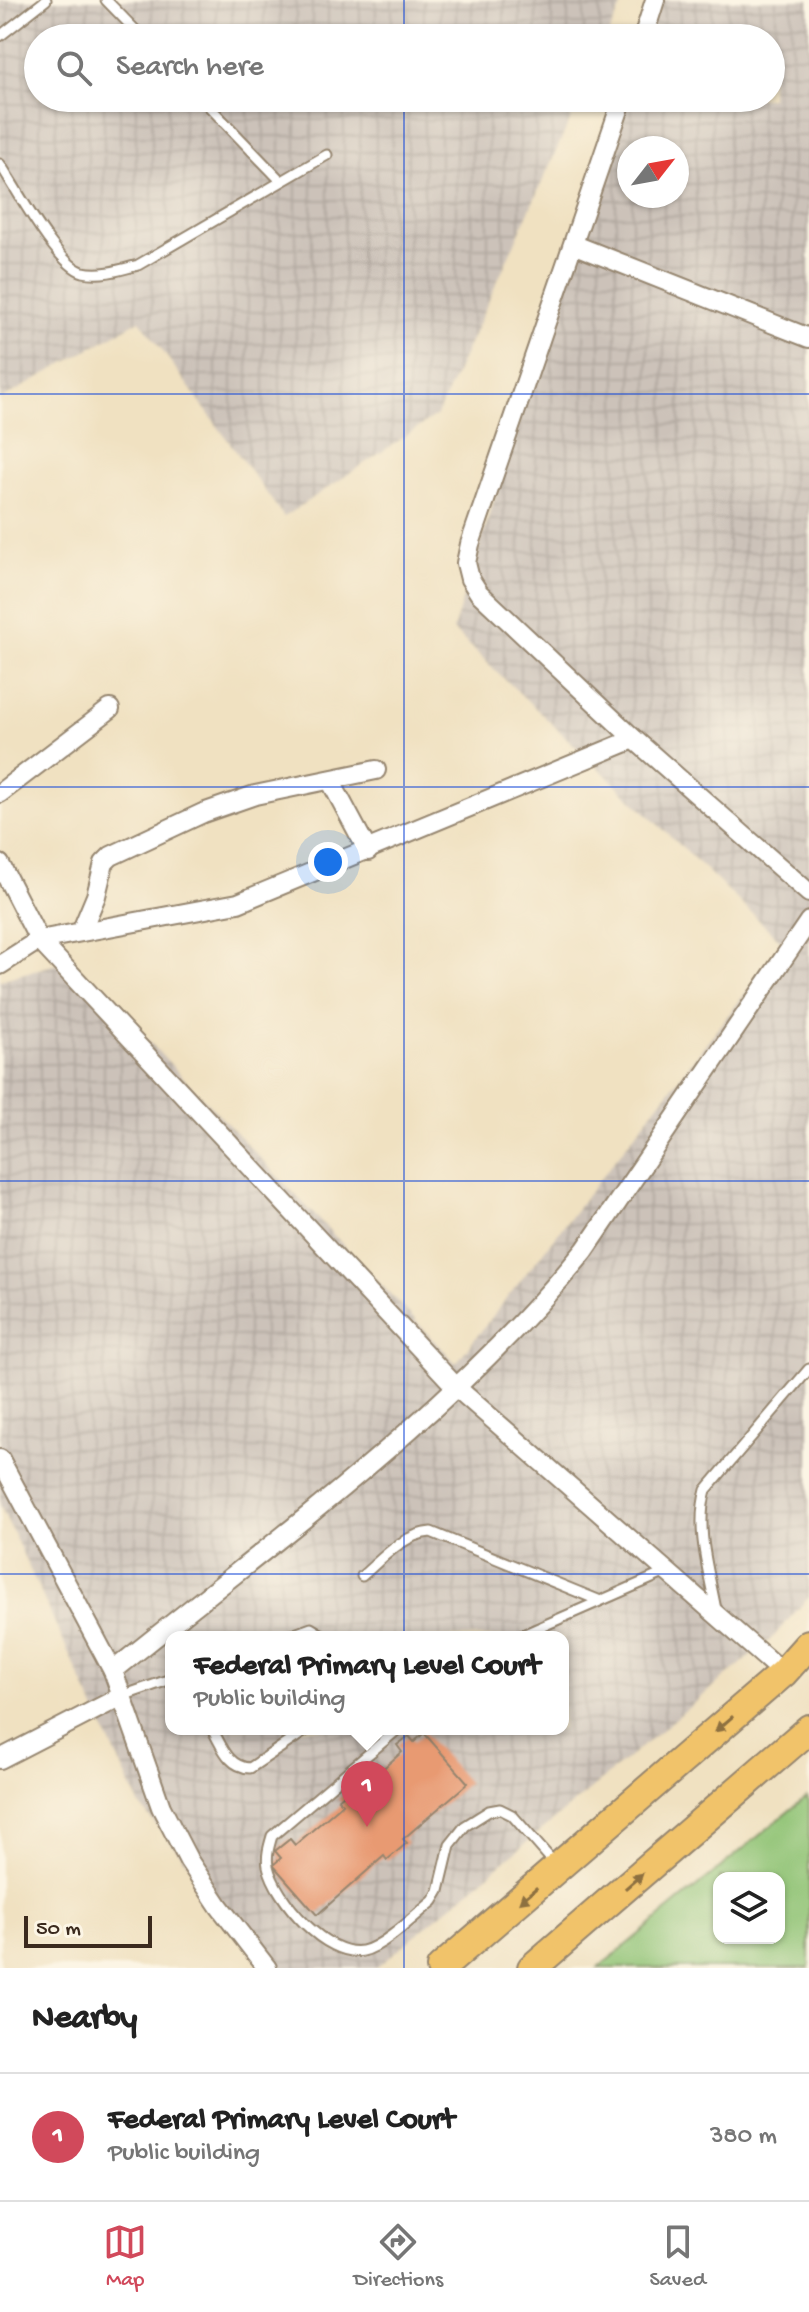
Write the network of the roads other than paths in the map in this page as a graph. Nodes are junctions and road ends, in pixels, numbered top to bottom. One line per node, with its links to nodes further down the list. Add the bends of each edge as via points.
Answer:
1 (24, 0): 5 (lane)
2 (46, 0): 5 (lane)
3 (106, 0): 6 (lane)
4 (655, 0): 7 (street)
5 (30, 12): 8 (lane)
6 (129, 24)
7 (647, 24)
8 (0, 36)
9 (214, 112): 13 (lane)
10 (618, 112): 14 (street)
11 (327, 155): 13 (lane)
12 (0, 164): 13 (lane, via 61,258 81,271 107,273 138,265)
13 (281, 181)
14 (575, 245): 15 (street); 17 (street, via 466,563 479,593)
15 (809, 338)
16 (110, 709): 20 (street)
17 (634, 739): 21 (street); 23 (street)
18 (376, 770): 19 (street)
19 (330, 780): 21 (street); 25 (street, via 255,795 203,813 111,856)
20 (0, 793)
21 (368, 851): 25 (street, via 238,903)
22 (0, 864): 26 (street)
23 (809, 893)
24 (809, 921): 29 (street, via 585,1250)
25 (81, 932): 26 (street)
26 (39, 940): 27 (street); 29 (street)
27 (0, 965)
28 (809, 1369): 34 (lane, via 706,1490 701,1530)
29 (457, 1388): 31 (street); 37 (street)
30 (0, 1459): 37 (street)
31 (666, 1572): 33 (lane); 34 (street)
32 (362, 1576): 33 (lane, via 407,1539 431,1532)
33 (598, 1600): 35 (lane)
34 (718, 1617): 38 (street)
35 (531, 1631)
36 (809, 1644): 38 (main road)
37 (113, 1671): 40 (street)
38 (783, 1673): 46 (main road, one-way to 46)
39 (165, 1681): 40 (lane)
40 (122, 1696): 45 (street); 47 (street, via 161,1807 189,1861)
41 (809, 1729): 49 (main road, one-way to 41)
42 (215, 1735): 43 (lane, via 240,1768 250,1768)
43 (299, 1735)
44 (391, 1735): 46 (lane, via 272,1836 269,1869 311,1932 342,1950 373,1948 433,1901 450,1845 465,1826 489,1811 512,1815)
45 (0, 1759)
46 (559, 1869): 48 (main road, one-way to 48)
47 (267, 1968)
48 (441, 1968)
49 (532, 1968)

